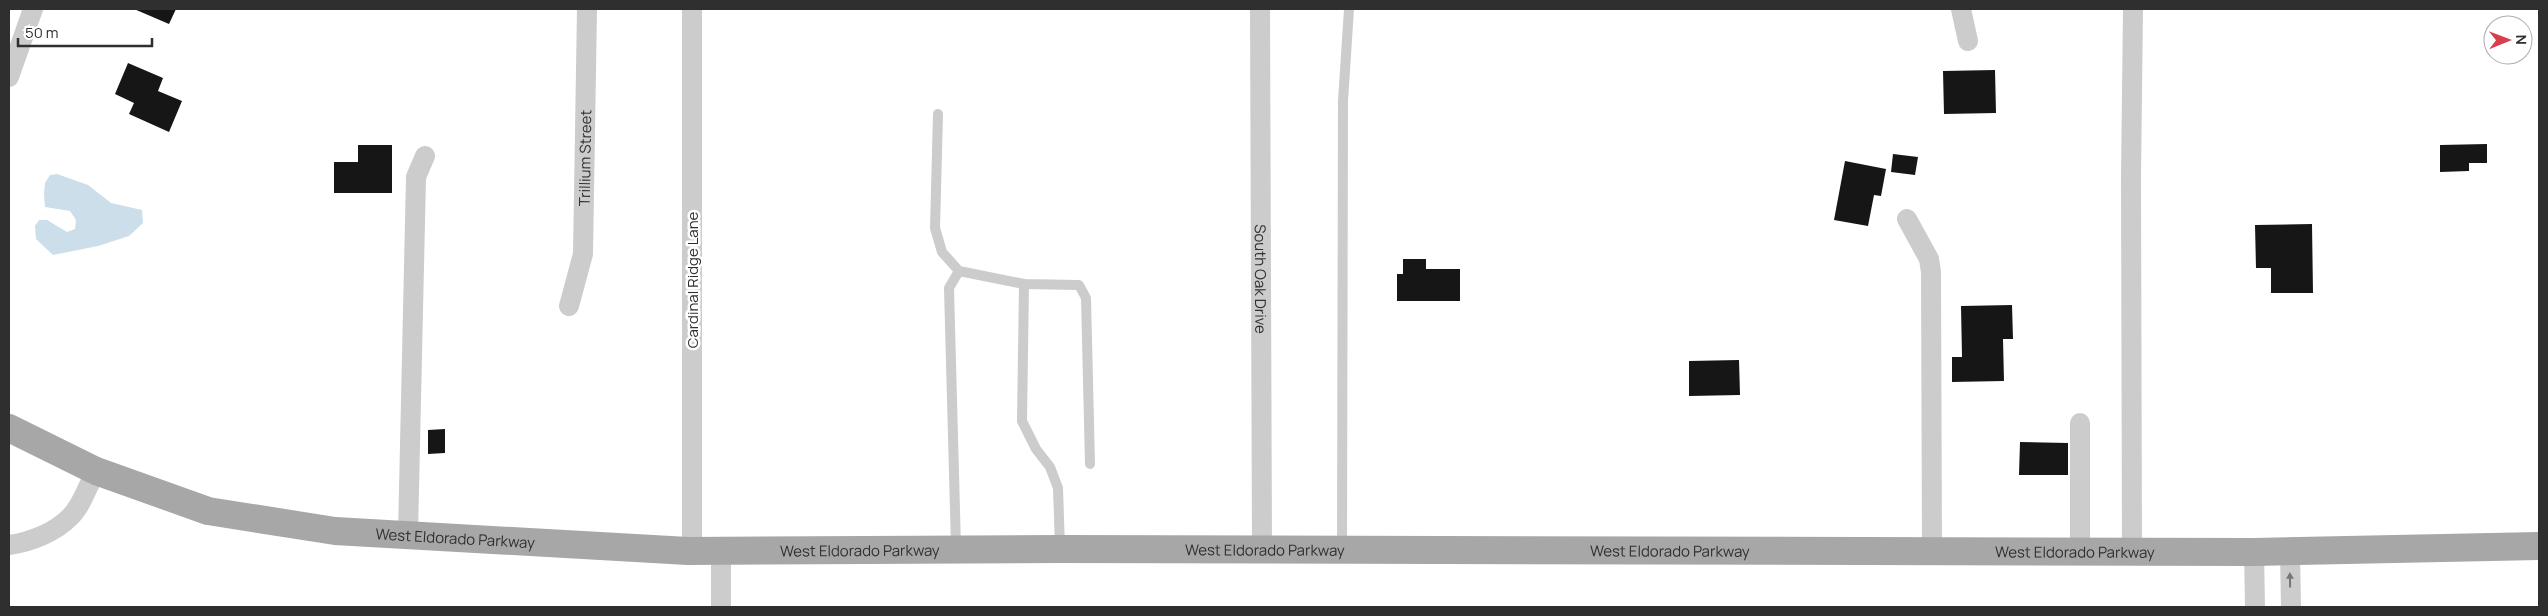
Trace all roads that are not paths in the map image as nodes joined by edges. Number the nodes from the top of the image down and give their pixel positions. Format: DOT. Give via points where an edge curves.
graph roads {
  1 [pos="33,9"];
  2 [pos="587,9"];
  3 [pos="692,9"];
  4 [pos="1260,9"];
  5 [pos="1349,9"];
  6 [pos="1962,9"];
  7 [pos="2133,9"];
  8 [pos="1968,41"];
  9 [pos="9,77"];
  10 [pos="938,114"];
  11 [pos="426,156"];
  12 [pos="1907,218"];
  13 [pos="959,271"];
  14 [pos="1024,284"];
  15 [pos="569,306"];
  16 [pos="2080,423"];
  17 [pos="9,428"];
  18 [pos="1090,464"];
  19 [pos="96,471"];
  20 [pos="408,534"];
  21 [pos="9,545"];
  22 [pos="2539,546"];
  23 [pos="1060,549"];
  24 [pos="956,550"];
  25 [pos="1262,550"];
  26 [pos="1342,550"];
  27 [pos="2080,550"];
  28 [pos="721,551"];
  29 [pos="1932,551"];
  30 [pos="2132,551"];
  31 [pos="692,552"];
  32 [pos="2254,552"];
  33 [pos="2290,552"];
  34 [pos="721,607"];
  35 [pos="2255,607"];
  36 [pos="2291,607"];
  1 -- 9 [label="street"];
  2 -- 15 [label="street, Trillium Street" via="583,254"];
  3 -- 31 [label="street, Cardinal Ridge Lane"];
  4 -- 25 [label="street, South Oak Drive"];
  5 -- 26 [label="lane" via="1343,101"];
  6 -- 8 [label="street"];
  7 -- 30 [label="street"];
  10 -- 13 [label="lane" via="935,228 942,252"];
  11 -- 20 [label="street" via="416,177"];
  12 -- 29 [label="street" via="1929,259 1932,272"];
  13 -- 14 [label="lane"];
  13 -- 24 [label="lane" via="949,288"];
  14 -- 18 [label="lane" via="1079,285 1086,298"];
  14 -- 23 [label="lane" via="1022,421 1036,449 1050,467 1058,488"];
  16 -- 27 [label="street"];
  17 -- 19 [label="main road, West Eldorado Parkway"];
  19 -- 20 [label="main road, West Eldorado Parkway" via="208,511 335,531"];
  19 -- 21 [label="street" via="72,515 50,532 25,543"];
  20 -- 31 [label="main road, West Eldorado Parkway"];
  22 -- 33 [label="main road, West Eldorado Parkway"];
  23 -- 24 [label="main road, West Eldorado Parkway"];
  23 -- 25 [label="main road, West Eldorado Parkway"];
  24 -- 28 [label="main road, West Eldorado Parkway"];
  25 -- 26 [label="main road, West Eldorado Parkway"];
  26 -- 29 [label="main road, West Eldorado Parkway"];
  27 -- 29 [label="main road, West Eldorado Parkway"];
  27 -- 30 [label="main road, West Eldorado Parkway"];
  28 -- 31 [label="main road, West Eldorado Parkway"];
  28 -- 34 [label="street"];
  30 -- 32 [label="main road, West Eldorado Parkway"];
  32 -- 33 [label="main road, West Eldorado Parkway"];
  32 -- 35 [label="street"];
  36 -- 33 [label="street, one-way"];
}
